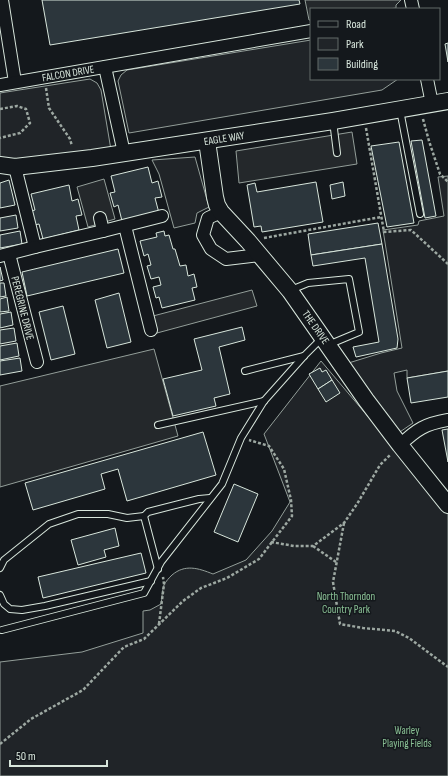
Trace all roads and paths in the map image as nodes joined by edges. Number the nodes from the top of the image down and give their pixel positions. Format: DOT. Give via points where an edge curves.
graph roads {
  1 [pos="2,0"];
  2 [pos="8,0"];
  3 [pos="310,31"];
  4 [pos="10,50"];
  5 [pos="105,67"];
  6 [pos="427,80"];
  7 [pos="15,82"];
  8 [pos="0,85"];
  9 [pos="45,86"];
  10 [pos="448,101"];
  11 [pos="426,105"];
  12 [pos="0,109"];
  13 [pos="400,109"];
  14 [pos="364,116"];
  15 [pos="332,121"];
  16 [pos="0,138"];
  17 [pos="207,141"];
  18 [pos="72,149"];
  19 [pos="124,153"];
  20 [pos="337,153"];
  21 [pos="7,166"];
  22 [pos="448,182"];
  23 [pos="221,212"];
  24 [pos="420,214"];
  25 [pos="162,216"];
  26 [pos="100,218"];
  27 [pos="381,218"];
  28 [pos="125,226"];
  29 [pos="104,231"];
  30 [pos="248,241"];
  31 [pos="35,247"];
  32 [pos="5,255"];
  33 [pos="259,255"];
  34 [pos="448,264"];
  35 [pos="290,290"];
  36 [pos="151,330"];
  37 [pos="326,341"];
  38 [pos="304,356"];
  39 [pos="37,362"];
  40 [pos="246,371"];
  41 [pos="264,401"];
  42 [pos="448,420"];
  43 [pos="158,425"];
  44 [pos="241,438"];
  45 [pos="400,445"];
  46 [pos="210,498"];
  47 [pos="448,505"];
  48 [pos="144,516"];
  49 [pos="344,523"];
  50 [pos="271,542"];
  51 [pos="313,546"];
  52 [pos="161,562"];
  53 [pos="336,562"];
  54 [pos="0,568"];
  55 [pos="158,569"];
  56 [pos="151,581"];
  57 [pos="0,595"];
  58 [pos="159,624"];
  59 [pos="2,630"];
  60 [pos="448,667"];
  61 [pos="0,744"];
  1 -- 4 [label="street"];
  2 -- 4 [label="lane"];
  3 -- 5 [label="street"];
  4 -- 7 [label="street"];
  5 -- 7 [label="street, FALCON DRIVE"];
  5 -- 19 [label="street, FALCON DRIVE"];
  6 -- 11 [label="street"];
  7 -- 8 [label="street, FALCON DRIVE"];
  9 -- 18 [label="path" via="49,108 70,139"];
  10 -- 11 [label="street, EAGLE WAY"];
  11 -- 13 [label="street, EAGLE WAY"];
  11 -- 22 [label="path" via="429,141 440,174"];
  12 -- 16 [label="path" via="17,106 26,109 30,122 20,134"];
  13 -- 14 [label="street, EAGLE WAY"];
  13 -- 24 [label="lane"];
  14 -- 15 [label="street, EAGLE WAY"];
  14 -- 27 [label="path"];
  15 -- 17 [label="street, EAGLE WAY"];
  15 -- 20 [label="lane"];
  17 -- 19 [label="street, EAGLE WAY"];
  17 -- 23 [label="street, THE DRIVE" via="215,197"];
  19 -- 21 [label="street, EAGLE WAY"];
  21 -- 31 [label="street"];
  23 -- 30 [label="street, THE DRIVE"];
  23 -- 33 [label="street" via="208,218 203,235 211,249 226,259"];
  25 -- 28 [label="street, PEREGRINE DRIVE"];
  26 -- 29 [label="street"];
  27 -- 30 [label="path"];
  27 -- 34 [label="path" via="384,232 411,230"];
  28 -- 29 [label="street, PEREGRINE DRIVE"];
  28 -- 36 [label="street"];
  29 -- 31 [label="street, PEREGRINE DRIVE"];
  30 -- 33 [label="street, THE DRIVE"];
  31 -- 32 [label="street, PEREGRINE DRIVE"];
  32 -- 39 [label="street, PEREGRINE DRIVE"];
  33 -- 35 [label="street, THE DRIVE"];
  35 -- 37 [label="street, THE DRIVE"];
  35 -- 37 [label="lane" via="308,283 349,279 360,332"];
  37 -- 38 [label="lane"];
  37 -- 45 [label="street, THE DRIVE"];
  38 -- 40 [label="lane"];
  38 -- 41 [label="lane"];
  41 -- 43 [label="lane"];
  41 -- 44 [label="lane"];
  42 -- 45 [label="street" via="420,428"];
  44 -- 46 [label="lane" via="222,484"];
  44 -- 50 [label="path" via="269,446 284,469 292,516"];
  45 -- 47 [label="street, THE DRIVE"];
  45 -- 49 [label="path" via="380,465"];
  46 -- 48 [label="lane" via="148,512"];
  46 -- 52 [label="lane"];
  48 -- 54 [label="lane" via="127,518 108,514 78,514 49,524 4,560"];
  48 -- 55 [label="lane"];
  49 -- 51 [label="path"];
  49 -- 53 [label="path"];
  50 -- 51 [label="path"];
  50 -- 58 [label="path" via="259,559 227,578 201,588"];
  51 -- 53 [label="path"];
  52 -- 55 [label="lane"];
  52 -- 58 [label="path" via="164,584"];
  53 -- 60 [label="path" via="333,582 340,624 395,631 410,638"];
  55 -- 56 [label="lane"];
  56 -- 57 [label="lane" via="22,610 10,609"];
  56 -- 59 [label="lane" via="144,593"];
  58 -- 61 [label="path" via="144,639 124,647 83,690 31,719"];
}
